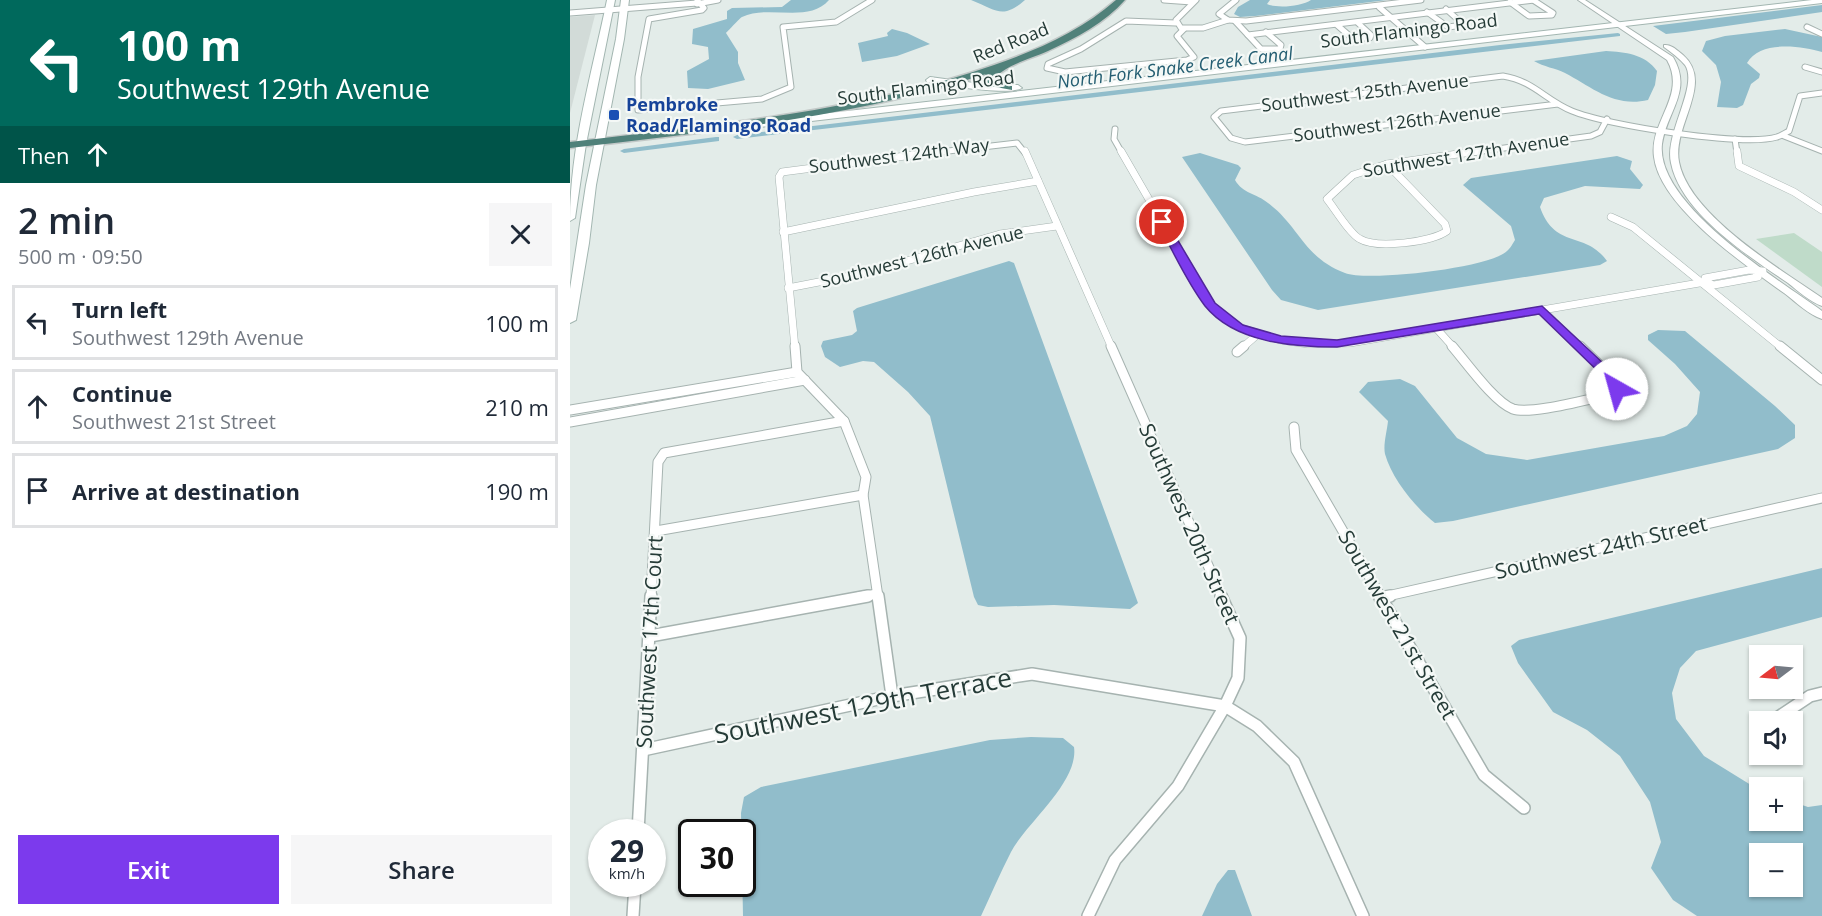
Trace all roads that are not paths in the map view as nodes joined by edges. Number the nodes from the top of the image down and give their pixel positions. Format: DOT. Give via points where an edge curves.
graph roads {
  1 [pos="611,0"];
  2 [pos="718,0"];
  3 [pos="872,0"];
  4 [pos="1104,0"];
  5 [pos="1121,0"];
  6 [pos="1164,0"];
  7 [pos="1236,0"];
  8 [pos="1421,0"];
  9 [pos="1534,0"];
  10 [pos="1581,0"];
  11 [pos="1591,0"];
  12 [pos="1768,0"];
  13 [pos="1194,1"];
  14 [pos="1822,1"];
  15 [pos="697,2"];
  16 [pos="1510,2"];
  17 [pos="624,4"];
  18 [pos="1379,6"];
  19 [pos="1446,9"];
  20 [pos="609,10"];
  21 [pos="1426,12"];
  22 [pos="570,13"];
  23 [pos="1393,18"];
  24 [pos="1610,18"];
  25 [pos="1231,20"];
  26 [pos="1618,21"];
  27 [pos="1176,23"];
  28 [pos="1358,23"];
  29 [pos="1630,23"];
  30 [pos="1337,25"];
  31 [pos="1807,27"];
  32 [pos="1184,29"];
  33 [pos="1266,32"];
  34 [pos="1822,34"];
  35 [pos="1248,35"];
  36 [pos="1424,43"];
  37 [pos="1003,65"];
  38 [pos="1805,67"];
  39 [pos="1822,72"];
  40 [pos="930,80"];
  41 [pos="953,82"];
  42 [pos="1008,88"];
  43 [pos="1822,93"];
  44 [pos="1558,104"];
  45 [pos="1607,119"];
  46 [pos="676,124"];
  47 [pos="726,127"];
  48 [pos="1662,127"];
  49 [pos="1115,129"];
  50 [pos="1676,130"];
  51 [pos="570,136"];
  52 [pos="1784,136"];
  53 [pos="601,137"];
  54 [pos="1735,139"];
  55 [pos="1236,140"];
  56 [pos="578,141"];
  57 [pos="1017,143"];
  58 [pos="1822,151"];
  59 [pos="1387,164"];
  60 [pos="1038,181"];
  61 [pos="1822,210"];
  62 [pos="1611,217"];
  63 [pos="570,218"];
  64 [pos="1057,226"];
  65 [pos="783,232"];
  66 [pos="1759,272"];
  67 [pos="1702,282"];
  68 [pos="573,283"];
  69 [pos="788,288"];
  70 [pos="1822,303"];
  71 [pos="1542,310"];
  72 [pos="1822,316"];
  73 [pos="570,320"];
  74 [pos="1436,328"];
  75 [pos="1258,334"];
  76 [pos="1237,352"];
  77 [pos="797,372"];
  78 [pos="1822,380"];
  79 [pos="805,381"];
  80 [pos="570,410"];
  81 [pos="844,421"];
  82 [pos="570,422"];
  83 [pos="1294,428"];
  84 [pos="863,495"];
  85 [pos="1822,498"];
  86 [pos="656,531"];
  87 [pos="877,594"];
  88 [pos="1380,598"];
  89 [pos="650,636"];
  90 [pos="1822,693"];
  91 [pos="892,696"];
  92 [pos="1225,706"];
  93 [pos="1788,711"];
  94 [pos="643,750"];
  95 [pos="1524,808"];
  96 [pos="639,819"];
  97 [pos="634,897"];
  98 [pos="633,916"];
  99 [pos="1088,916"];
  100 [pos="1363,916"];
  1 -- 20 [label="main road"];
  2 -- 15 [label="street"];
  3 -- 15 [label="street" via="836,22 783,27 791,87 762,99 638,110 638,77 649,19 705,8"];
  4 -- 40 [label="highway, Red Road" via="1068,27 1030,46"];
  5 -- 37 [label="highway, Red Road" via="1067,38"];
  6 -- 13 [label="street"];
  7 -- 25 [label="street" via="1220,12"];
  8 -- 18 [label="street"];
  9 -- 16 [label="street"];
  9 -- 16 [label="street" via="1552,15 1529,16"];
  10 -- 24 [label="street"];
  11 -- 26 [label="street"];
  12 -- 26 [label="main road, South Flamingo Road"];
  13 -- 27 [label="street"];
  14 -- 29 [label="main road, South Flamingo Road"];
  15 -- 17 [label="street"];
  15 -- 17 [label="street" via="656,7"];
  16 -- 19 [label="street"];
  17 -- 20 [label="street"];
  17 -- 53 [label="main road"];
  18 -- 23 [label="street"];
  18 -- 25 [label="street"];
  19 -- 21 [label="street"];
  19 -- 21 [label="street" via="1464,25 1448,27"];
  20 -- 22 [label="street"];
  20 -- 56 [label="main road"];
  21 -- 23 [label="street"];
  23 -- 28 [label="street"];
  23 -- 36 [label="street"];
  24 -- 26 [label="main road, South Flamingo Road"];
  24 -- 36 [label="main road, South Flamingo Road"];
  25 -- 32 [label="street"];
  25 -- 35 [label="street"];
  26 -- 29 [label="main road, South Flamingo Road"];
  26 -- 36 [label="main road, South Flamingo Road"];
  26 -- 48 [label="street" via="1670,58 1678,69 1680,81"];
  27 -- 32 [label="street"];
  27 -- 32 [label="street" via="1126,21 1047,68 1065,72 1187,60 1194,57 1177,36"];
  28 -- 30 [label="street"];
  28 -- 30 [label="street" via="1370,38 1352,38"];
  29 -- 50 [label="street" via="1667,47 1691,69 1693,82"];
  30 -- 33 [label="street"];
  31 -- 34 [label="street"];
  33 -- 35 [label="street"];
  33 -- 35 [label="street" via="1281,45 1280,49 1261,49"];
  36 -- 42 [label="main road, South Flamingo Road" via="1132,78"];
  36 -- 47 [label="main road, South Flamingo Road"];
  37 -- 41 [label="highway, Red Road"];
  37 -- 42 [label="highway" via="985,80"];
  38 -- 39 [label="street"];
  40 -- 41 [label="main road, South Flamingo Road"];
  40 -- 46 [label="highway, Red Road" via="817,106"];
  41 -- 42 [label="main road, South Flamingo Road"];
  41 -- 47 [label="highway, Red Road" via="821,113"];
  43 -- 52 [label="street" via="1800,96 1790,131"];
  44 -- 45 [label="street"];
  44 -- 55 [label="street, Southwest 126th Avenue"];
  44 -- 55 [label="street, Southwest 125th Avenue" via="1527,79 1503,76 1216,114 1214,117"];
  45 -- 48 [label="street"];
  45 -- 59 [label="street, Southwest 127th Avenue" via="1600,132 1590,136"];
  46 -- 53 [label="highway, South Flamingo Road"];
  47 -- 53 [label="highway, South Flamingo Road"];
  48 -- 50 [label="street"];
  48 -- 66 [label="street" via="1658,156 1664,177 1684,208"];
  49 -- 75 [label="street" via="1114,139 1210,305 1238,327"];
  50 -- 54 [label="street"];
  50 -- 70 [label="street" via="1672,158 1679,178 1699,207"];
  51 -- 56 [label="highway, South Flamingo Road"];
  52 -- 54 [label="street"];
  52 -- 58 [label="street"];
  53 -- 56 [label="highway, South Flamingo Road"];
  53 -- 68 [label="main road"];
  54 -- 61 [label="street" via="1739,166"];
  56 -- 63 [label="main road"];
  57 -- 60 [label="street, Southwest 20th Street"];
  57 -- 65 [label="street, Southwest 124th Way" via="782,172 778,177"];
  59 -- 59 [label="street, Southwest 127th Avenue" via="1355,172 1327,199 1328,204 1359,238 1369,242 1384,245 1439,237 1447,231 1445,224"];
  60 -- 64 [label="street, Southwest 20th Street"];
  60 -- 65 [label="street" via="931,198 845,221"];
  62 -- 67 [label="street" via="1633,227"];
  64 -- 69 [label="street, Southwest 126th Avenue" via="1000,234 865,273"];
  64 -- 92 [label="street, Southwest 20th Street" via="1240,638 1238,678"];
  65 -- 69 [label="street"];
  66 -- 67 [label="street" via="1749,270 1705,278"];
  66 -- 72 [label="street"];
  67 -- 71 [label="street"];
  67 -- 78 [label="street"];
  68 -- 73 [label="main road"];
  69 -- 77 [label="street"];
  71 -- 74 [label="street"];
  71 -- 74 [label="street" via="1615,380 1617,389 1609,395 1527,411 1514,409 1502,402"];
  74 -- 75 [label="street" via="1325,344"];
  75 -- 76 [label="street"];
  77 -- 79 [label="street"];
  77 -- 80 [label="street"];
  79 -- 81 [label="street"];
  79 -- 82 [label="street"];
  81 -- 84 [label="street" via="866,477"];
  81 -- 86 [label="street, Southwest 17th Court" via="664,453 658,462"];
  83 -- 88 [label="street, Southwest 21st Street" via="1296,450"];
  84 -- 86 [label="street"];
  84 -- 87 [label="street"];
  85 -- 88 [label="street, Southwest 24th Street"];
  86 -- 89 [label="street, Southwest 17th Court"];
  87 -- 89 [label="street"];
  87 -- 91 [label="street"];
  88 -- 95 [label="street, Southwest 21st Street" via="1484,775"];
  89 -- 94 [label="street, Southwest 17th Court"];
  90 -- 93 [label="street"];
  91 -- 92 [label="street, Southwest 129th Terrace" via="1032,674"];
  91 -- 94 [label="street, Southwest 129th Terrace"];
  92 -- 99 [label="street, Southwest 20th Street" via="1178,786 1115,860"];
  92 -- 100 [label="street" via="1257,726 1294,762"];
  94 -- 96 [label="street, Southwest 17th Court"];
  97 -- 98 [label="street"];
}
